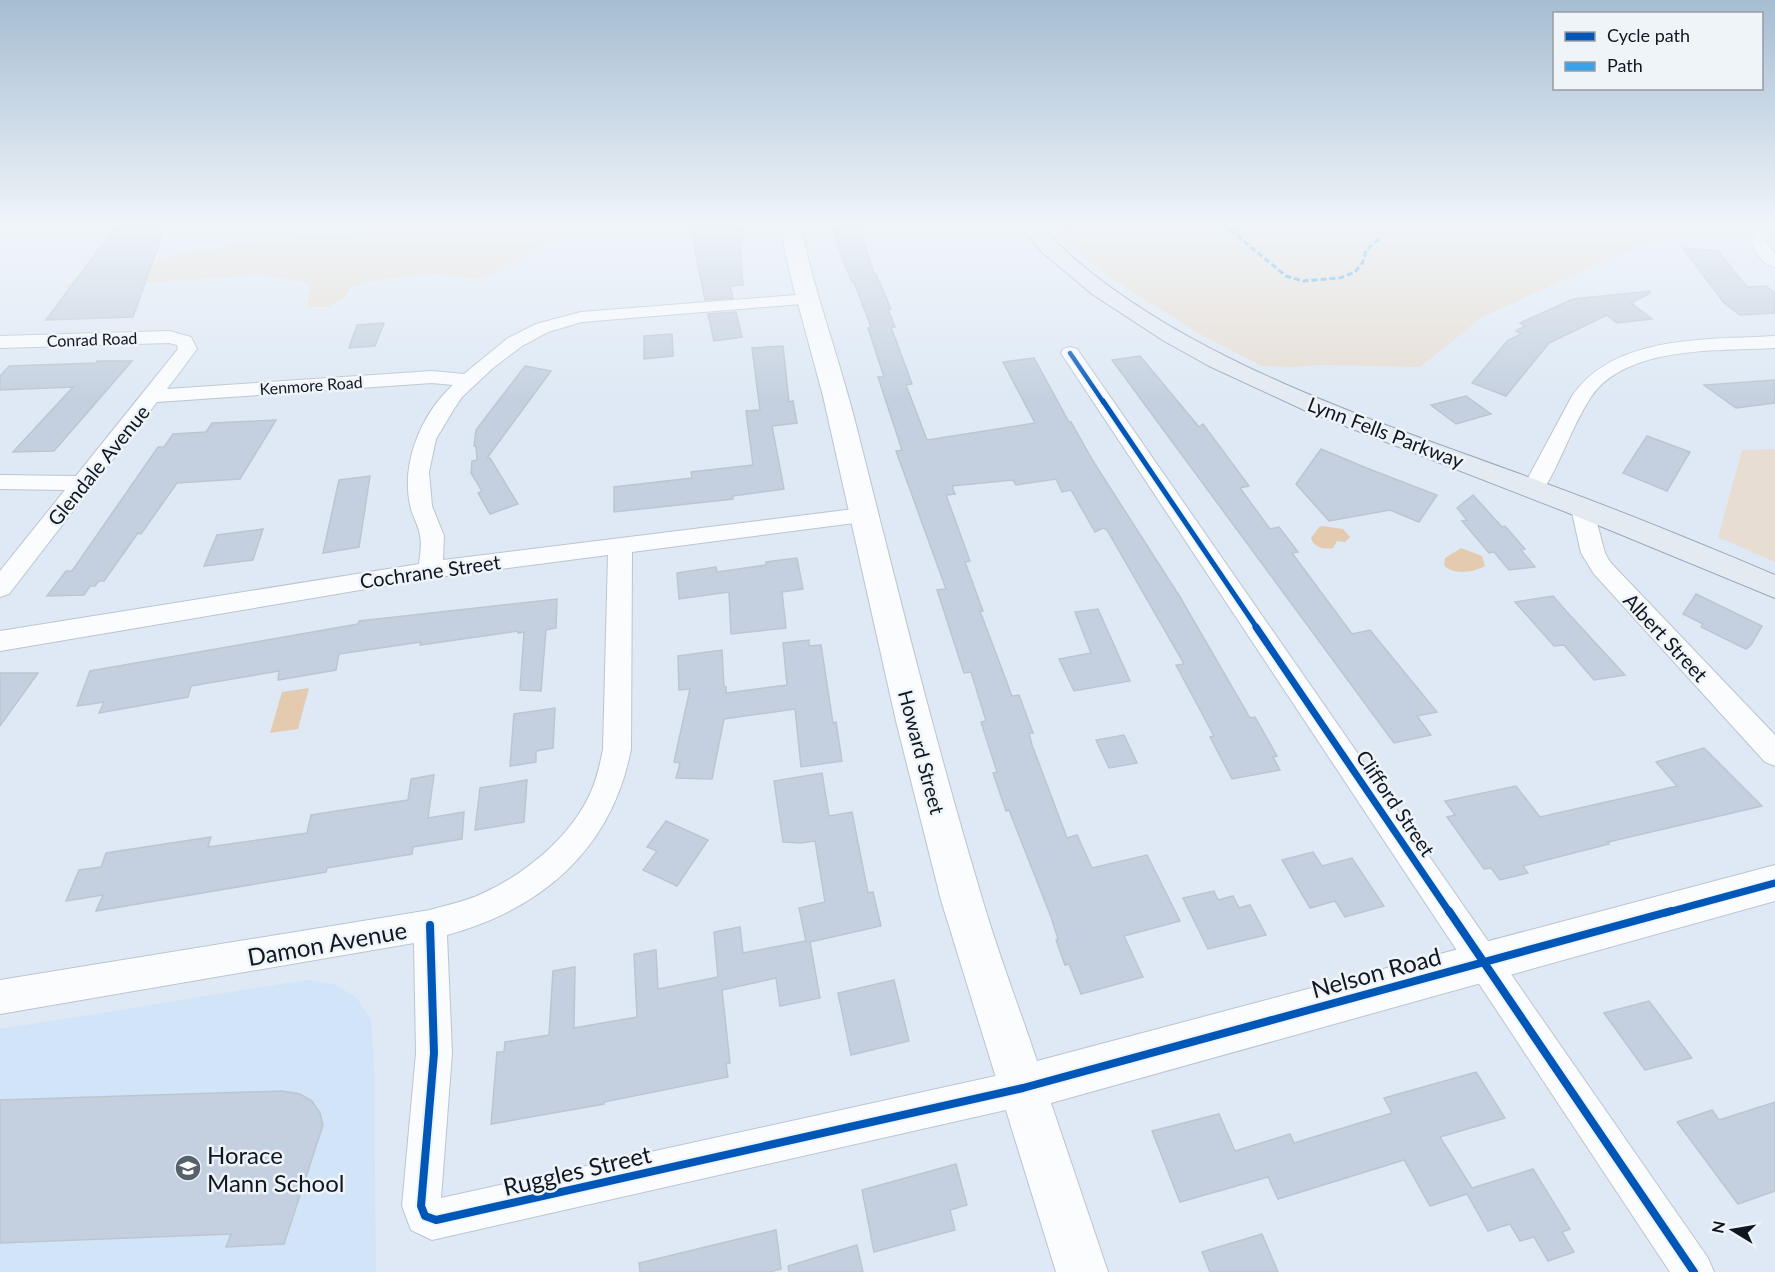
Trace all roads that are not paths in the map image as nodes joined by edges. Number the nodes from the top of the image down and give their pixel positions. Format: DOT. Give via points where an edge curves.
graph roads {
  1 [pos="804,283"];
  2 [pos="1092,283"];
  3 [pos="808,299"];
  4 [pos="184,341"];
  5 [pos="0,342"];
  6 [pos="1775,342"];
  7 [pos="1070,353"];
  8 [pos="468,380"];
  9 [pos="153,396"];
  10 [pos="0,482"];
  11 [pos="83,483"];
  12 [pos="1533,489"];
  13 [pos="1582,507"];
  14 [pos="862,515"];
  15 [pos="620,545"];
  16 [pos="431,570"];
  17 [pos="1775,586"];
  18 [pos="0,588"];
  19 [pos="0,641"];
  20 [pos="1775,754"];
  21 [pos="1775,883"];
  22 [pos="430,925"];
  23 [pos="1484,961"];
  24 [pos="0,997"];
  25 [pos="1023,1088"];
  26 [pos="1082,1272"];
  27 [pos="1694,1272"];
  1 -- 3 [label="street, Howard Street"];
  2 -- 12 [label="main road, Lynn Fells Parkway" via="1150,323 1213,358 1320,408"];
  3 -- 8 [label="street" via="571,319 533,331 514,342"];
  3 -- 14 [label="street, Howard Street" via="842,420"];
  4 -- 5 [label="street, Conrad Road" via="163,336"];
  4 -- 9 [label="street, Glendale Avenue" via="187,353"];
  6 -- 12 [label="street" via="1661,352 1611,368 1582,397"];
  7 -- 23 [label="street, Clifford Street"];
  8 -- 9 [label="street, Kenmore Road" via="432,377"];
  8 -- 16 [label="street" via="444,408 426,439 418,472 419,497 432,536"];
  9 -- 11 [label="street, Glendale Avenue"];
  10 -- 11 [label="street"];
  11 -- 18 [label="street, Glendale Avenue"];
  12 -- 13 [label="main road, Lynn Fells Parkway"];
  13 -- 17 [label="main road, Lynn Fells Parkway"];
  13 -- 20 [label="street, Albert Street" via="1591,548 1602,568"];
  14 -- 15 [label="street, Cochrane Street"];
  14 -- 25 [label="street, Howard Street" via="948,851"];
  15 -- 16 [label="street, Cochrane Street"];
  15 -- 22 [label="street, Damon Avenue" via="617,748 601,805 570,848 525,886 490,906"];
  16 -- 19 [label="street, Cochrane Street"];
  21 -- 23 [label="street, Nelson Road"];
  22 -- 24 [label="street, Damon Avenue"];
  22 -- 25 [label="street, Ruggles Street" via="434,1053 421,1206 425,1216 432,1220"];
  23 -- 25 [label="street, Nelson Road"];
  23 -- 27 [label="street, Clifford Street"];
  25 -- 26 [label="street, Howard Street"];
}
